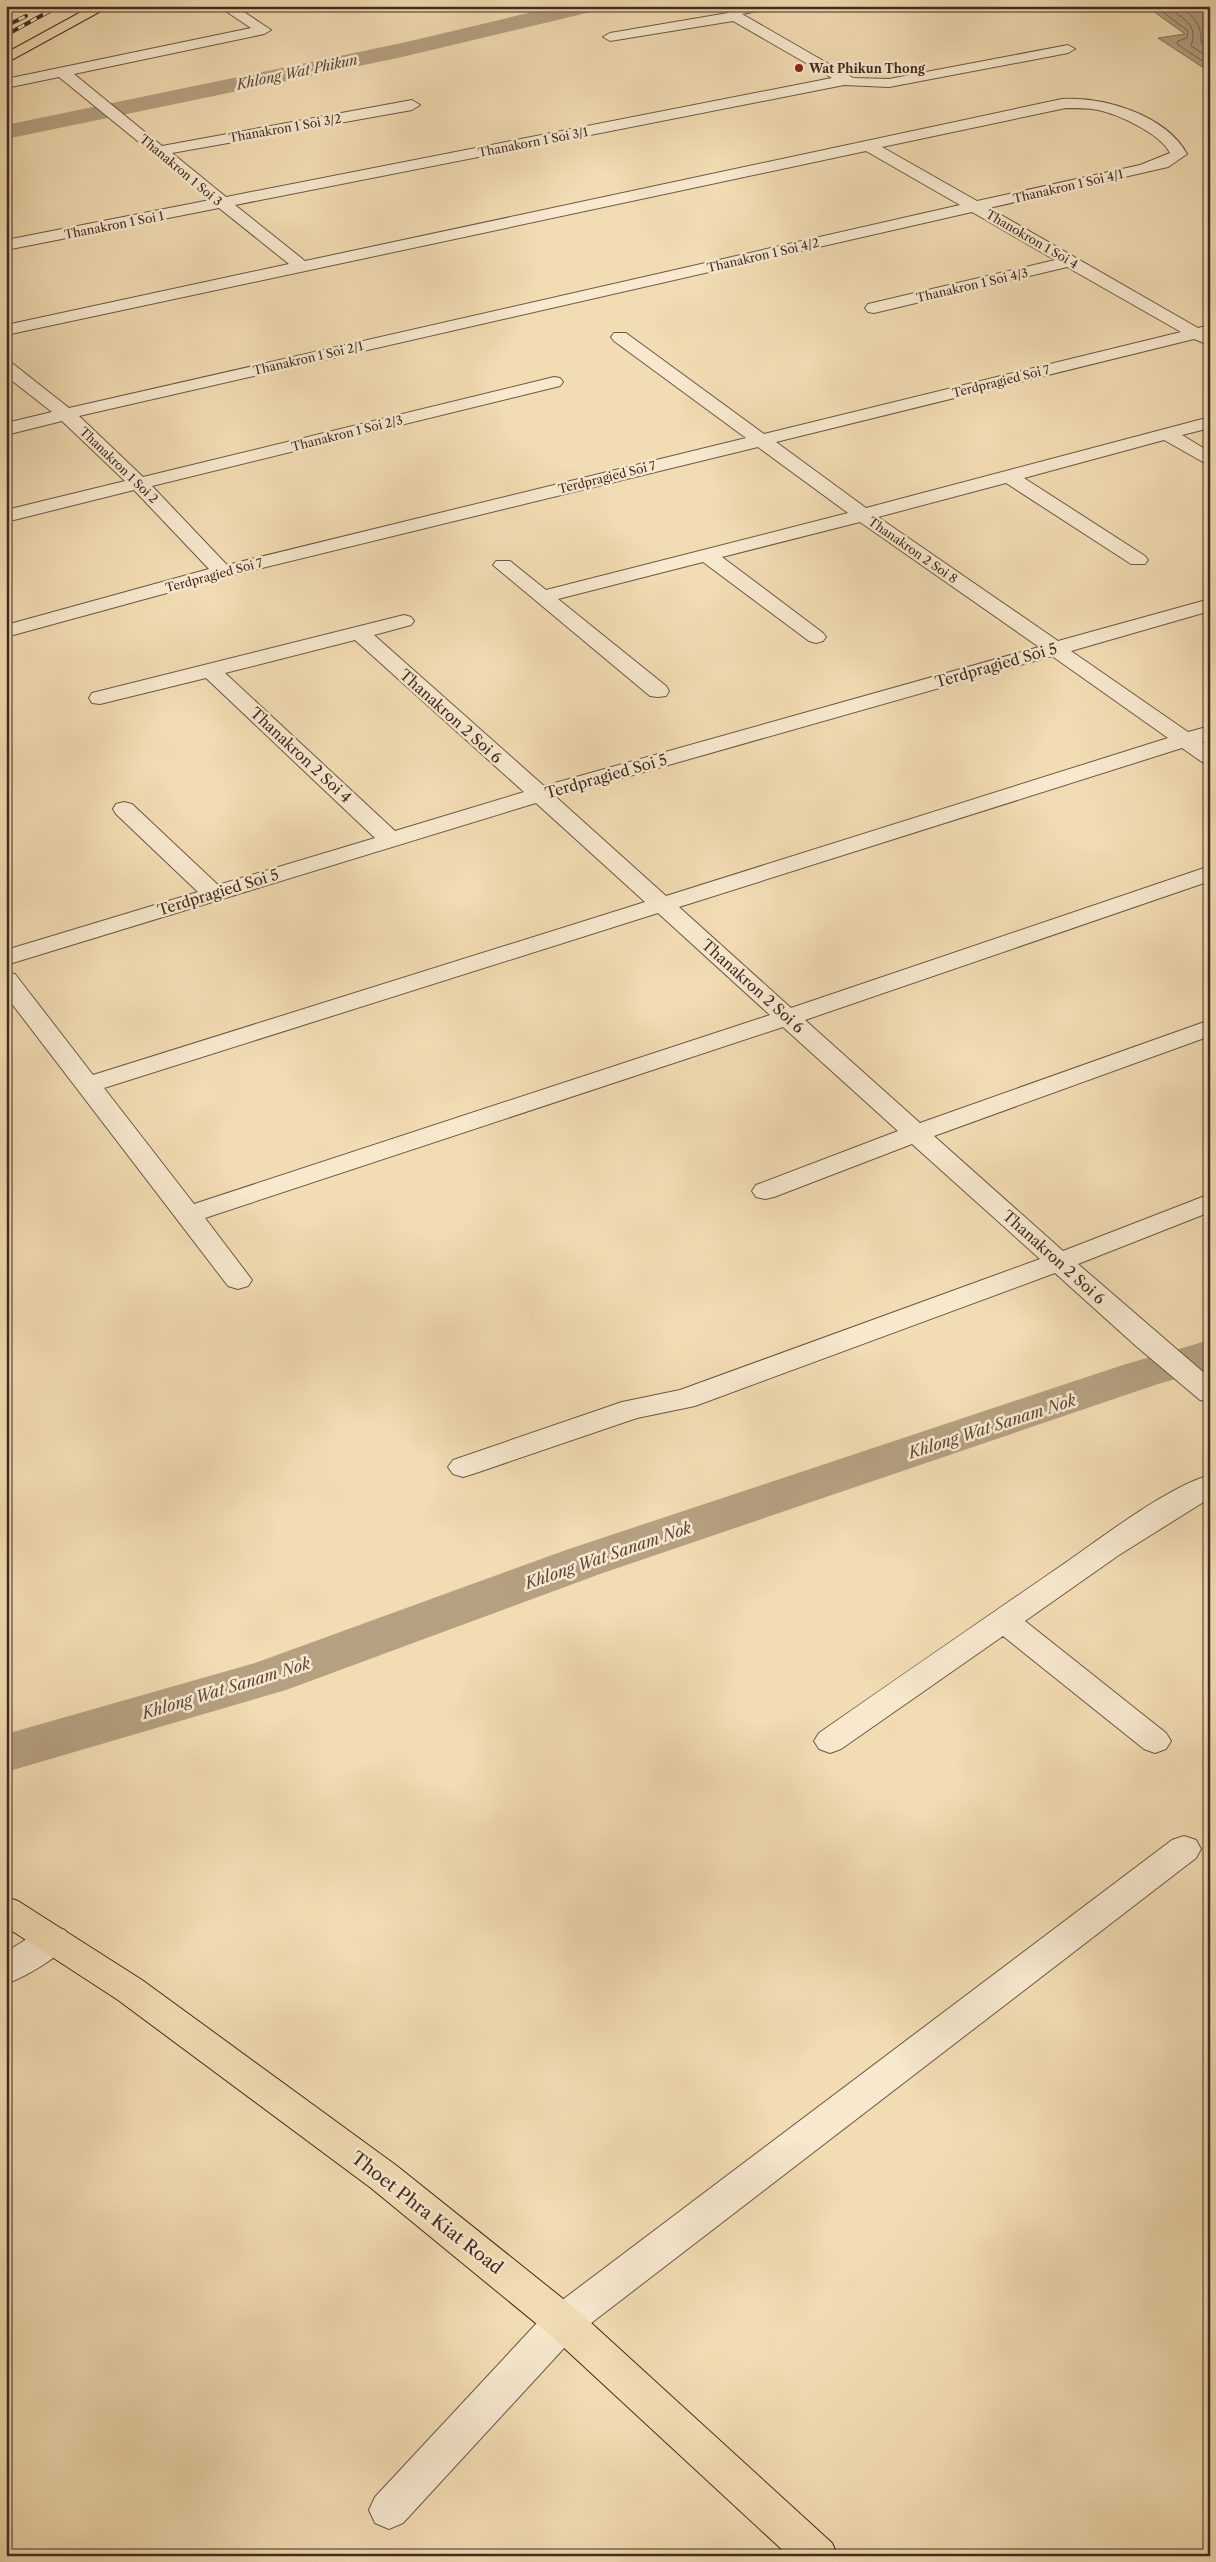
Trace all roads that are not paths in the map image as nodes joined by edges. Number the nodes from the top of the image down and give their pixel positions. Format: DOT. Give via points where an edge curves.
graph roads {
  1 [pos="103,6"];
  2 [pos="225,6"];
  3 [pos="763,6"];
  4 [pos="735,16"];
  5 [pos="610,37"];
  6 [pos="1068,49"];
  7 [pos="6,59"];
  8 [pos="62,73"];
  9 [pos="844,80"];
  10 [pos="6,84"];
  11 [pos="412,105"];
  12 [pos="867,145"];
  13 [pos="158,151"];
  14 [pos="222,204"];
  15 [pos="976,207"];
  16 [pos="6,245"];
  17 [pos="1070,261"];
  18 [pos="301,266"];
  19 [pos="550,302"];
  20 [pos="874,308"];
  21 [pos="6,330"];
  22 [pos="1205,335"];
  23 [pos="620,337"];
  24 [pos="6,367"];
  25 [pos="554,382"];
  26 [pos="66,414"];
  27 [pos="1210,422"];
  28 [pos="6,430"];
  29 [pos="1166,434"];
  30 [pos="760,439"];
  31 [pos="1210,460"];
  32 [pos="1009,476"];
  33 [pos="139,484"];
  34 [pos="863,515"];
  35 [pos="6,516"];
  36 [pos="705,554"];
  37 [pos="1138,560"];
  38 [pos="503,566"];
  39 [pos="223,572"];
  40 [pos="543,597"];
  41 [pos="1210,605"];
  42 [pos="404,621"];
  43 [pos="6,631"];
  44 [pos="360,632"];
  45 [pos="816,637"];
  46 [pos="1053,649"];
  47 [pos="211,671"];
  48 [pos="658,691"];
  49 [pos="100,698"];
  50 [pos="1210,732"];
  51 [pos="1184,740"];
  52 [pos="1210,757"];
  53 [pos="538,795"];
  54 [pos="124,809"];
  55 [pos="391,840"];
  56 [pos="1210,873"];
  57 [pos="214,894"];
  58 [pos="663,905"];
  59 [pos="6,958"];
  60 [pos="6,979"];
  61 [pos="788,1017"];
  62 [pos="1210,1027"];
  63 [pos="88,1086"];
  64 [pos="917,1133"];
  65 [pos="765,1191"];
  66 [pos="1210,1202"];
  67 [pos="188,1215"];
  68 [pos="1059,1262"];
  69 [pos="238,1280"];
  70 [pos="1204,1388"];
  71 [pos="463,1467"];
  72 [pos="1210,1485"];
  73 [pos="1005,1620"];
  74 [pos="830,1741"];
  75 [pos="1155,1741"];
  76 [pos="1184,1849"];
  77 [pos="6,1910"];
  78 [pos="52,1940"];
  79 [pos="6,1970"];
  80 [pos="563,2322"];
  81 [pos="389,2510"];
  82 [pos="818,2556"];
  1 -- 7 [label="main road"];
  2 -- 8 [label="street" via="264,30"];
  3 -- 4 [label="street" via="735,12"];
  4 -- 5 [label="street"];
  4 -- 9 [label="street"];
  6 -- 9 [label="street" via="889,84"];
  8 -- 10 [label="street"];
  8 -- 13 [label="street, Thanakron 1 Soi 3"];
  9 -- 14 [label="street, Thanakorn 1 Soi 3/1"];
  11 -- 13 [label="street, Thanakron 1 Soi 3/2"];
  12 -- 15 [label="street, Thanokron 1 Soi 4"];
  12 -- 15 [label="street, Thanakron 1 Soi 4/1" via="1062,104 1080,103 1120,110 1170,140 1179,154 1160,164"];
  12 -- 18 [label="street"];
  13 -- 14 [label="street, Thanakron 1 Soi 3"];
  14 -- 16 [label="street, Thanakron 1 Soi 1"];
  14 -- 18 [label="street, Thanakron 1 Soi 3"];
  15 -- 17 [label="street, Thanokron 1 Soi 4"];
  15 -- 19 [label="street, Thanakron 1 Soi 4/2"];
  17 -- 20 [label="street, Thanakron 1 Soi 4/3"];
  17 -- 22 [label="street, Thanokron 1 Soi 4"];
  18 -- 21 [label="street"];
  19 -- 26 [label="street, Thanakron 1 Soi 2/1"];
  22 -- 30 [label="street, Terdpragied Soi 7"];
  23 -- 30 [label="street, Thanakron 2 Soi 8"];
  24 -- 26 [label="street, Thanakron 1 Soi 2"];
  25 -- 33 [label="street, Thanakron 1 Soi 2/3"];
  26 -- 28 [label="street, Thanakron 1 Soi 2/1"];
  26 -- 33 [label="street, Thanakron 1 Soi 2"];
  27 -- 29 [label="street"];
  29 -- 31 [label="street"];
  29 -- 32 [label="street"];
  30 -- 34 [label="street, Thanakron 2 Soi 8"];
  30 -- 39 [label="street, Terdpragied Soi 7"];
  32 -- 34 [label="street"];
  32 -- 37 [label="street"];
  33 -- 35 [label="street, Thanakron 1 Soi 2/3"];
  33 -- 39 [label="street, Thanakron 1 Soi 2"];
  34 -- 36 [label="street"];
  34 -- 46 [label="street, Thanakron 2 Soi 8"];
  36 -- 40 [label="street"];
  36 -- 45 [label="street"];
  38 -- 40 [label="street"];
  39 -- 43 [label="street, Terdpragied Soi 7"];
  40 -- 48 [label="street"];
  41 -- 46 [label="street, Terdpragied Soi 5"];
  42 -- 44 [label="street"];
  44 -- 47 [label="street"];
  44 -- 53 [label="street, Thanakron 2 Soi 6"];
  46 -- 51 [label="street, Thanakron 2 Soi 8"];
  46 -- 53 [label="street, Terdpragied Soi 5"];
  47 -- 49 [label="street"];
  47 -- 55 [label="street, Thanakron 2 Soi 4"];
  50 -- 51 [label="street"];
  51 -- 52 [label="street, Thanakron 2 Soi 8"];
  51 -- 58 [label="street"];
  53 -- 55 [label="street, Terdpragied Soi 5"];
  53 -- 58 [label="street, Thanakron 2 Soi 6"];
  54 -- 57 [label="street"];
  55 -- 57 [label="street, Terdpragied Soi 5"];
  56 -- 61 [label="street"];
  57 -- 59 [label="street, Terdpragied Soi 5"];
  58 -- 61 [label="street, Thanakron 2 Soi 6"];
  58 -- 63 [label="street"];
  60 -- 63 [label="street"];
  61 -- 64 [label="street, Thanakron 2 Soi 6"];
  61 -- 67 [label="street"];
  62 -- 64 [label="street"];
  63 -- 67 [label="street"];
  64 -- 65 [label="street"];
  64 -- 68 [label="street, Thanakron 2 Soi 6"];
  66 -- 68 [label="street"];
  67 -- 69 [label="street"];
  68 -- 70 [label="street, Thanakron 2 Soi 6"];
  68 -- 71 [label="street" via="685,1399 632,1409"];
  72 -- 73 [label="street" via="1108,1548"];
  73 -- 74 [label="street"];
  73 -- 75 [label="street"];
  76 -- 80 [label="street"];
  77 -- 78 [label="main road, Thoet Phra Kiat Road"];
  78 -- 79 [label="street"];
  78 -- 80 [label="main road, Thoet Phra Kiat Road" via="130,1990 384,2177"];
  80 -- 81 [label="street"];
  80 -- 82 [label="main road, Thoet Phra Kiat Road"];
}
